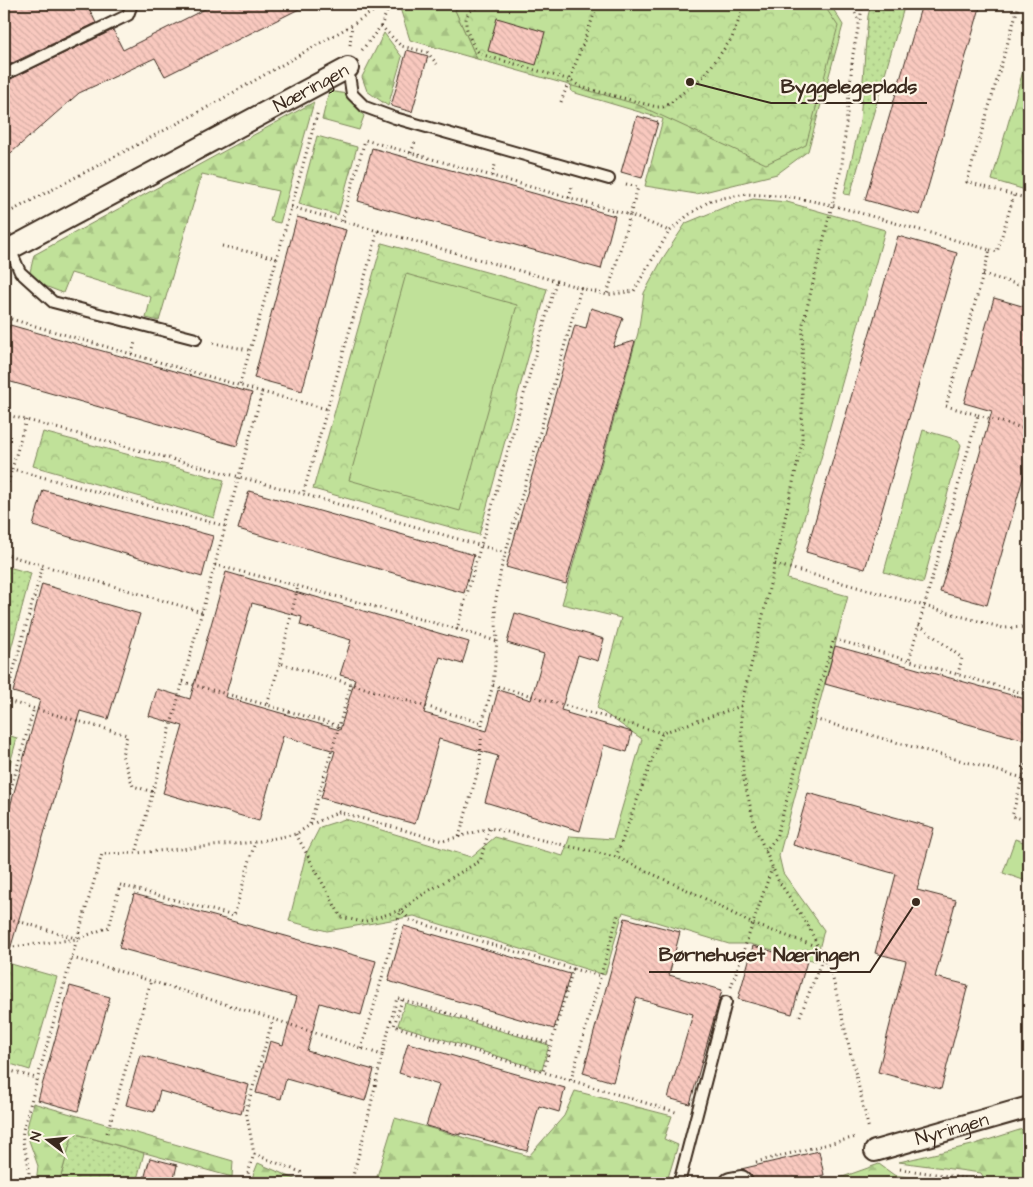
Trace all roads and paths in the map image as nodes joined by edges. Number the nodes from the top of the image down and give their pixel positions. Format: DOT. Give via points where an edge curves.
graph roads {
  1 [pos="132,4"];
  2 [pos="197,4"];
  3 [pos="203,4"];
  4 [pos="384,4"];
  5 [pos="390,4"];
  6 [pos="485,4"];
  7 [pos="527,4"];
  8 [pos="542,4"];
  9 [pos="598,4"];
  10 [pos="745,4"];
  11 [pos="851,4"];
  12 [pos="863,4"];
  13 [pos="1019,4"];
  14 [pos="859,22"];
  15 [pos="380,26"];
  16 [pos="437,64"];
  17 [pos="348,68"];
  18 [pos="4,75"];
  19 [pos="570,80"];
  20 [pos="561,102"];
  21 [pos="318,110"];
  22 [pos="609,179"];
  23 [pos="1014,195"];
  24 [pos="1029,199"];
  25 [pos="832,205"];
  26 [pos="292,206"];
  27 [pos="4,215"];
  28 [pos="630,215"];
  29 [pos="342,220"];
  30 [pos="378,231"];
  31 [pos="669,232"];
  32 [pos="222,246"];
  33 [pos="990,250"];
  34 [pos="7,251"];
  35 [pos="277,258"];
  36 [pos="983,274"];
  37 [pos="556,282"];
  38 [pos="581,288"];
  39 [pos="1029,288"];
  40 [pos="607,295"];
  41 [pos="4,326"];
  42 [pos="196,340"];
  43 [pos="250,350"];
  44 [pos="240,384"];
  45 [pos="262,392"];
  46 [pos="327,409"];
  47 [pos="4,414"];
  48 [pos="978,415"];
  49 [pos="26,420"];
  50 [pos="1029,430"];
  51 [pos="12,469"];
  52 [pos="238,478"];
  53 [pos="303,494"];
  54 [pos="4,497"];
  55 [pos="225,526"];
  56 [pos="480,545"];
  57 [pos="506,553"];
  58 [pos="4,554"];
  59 [pos="775,564"];
  60 [pos="43,565"];
  61 [pos="215,565"];
  62 [pos="298,586"];
  63 [pos="925,605"];
  64 [pos="202,612"];
  65 [pos="919,625"];
  66 [pos="1029,627"];
  67 [pos="457,629"];
  68 [pos="497,641"];
  69 [pos="909,660"];
  70 [pos="280,663"];
  71 [pos="958,674"];
  72 [pos="183,682"];
  73 [pos="351,684"];
  74 [pos="493,684"];
  75 [pos="4,689"];
  76 [pos="1029,695"];
  77 [pos="4,700"];
  78 [pos="267,705"];
  79 [pos="741,706"];
  80 [pos="34,708"];
  81 [pos="810,718"];
  82 [pos="482,723"];
  83 [pos="339,726"];
  84 [pos="662,733"];
  85 [pos="1029,755"];
  86 [pos="1022,778"];
  87 [pos="153,792"];
  88 [pos="4,812"];
  89 [pos="1029,821"];
  90 [pos="310,825"];
  91 [pos="490,828"];
  92 [pos="296,834"];
  93 [pos="459,837"];
  94 [pos="255,842"];
  95 [pos="765,851"];
  96 [pos="136,853"];
  97 [pos="616,857"];
  98 [pos="772,867"];
  99 [pos="401,910"];
  100 [pos="618,915"];
  101 [pos="4,917"];
  102 [pos="753,924"];
  103 [pos="78,939"];
  104 [pos="818,947"];
  105 [pos="4,948"];
  106 [pos="823,957"];
  107 [pos="72,958"];
  108 [pos="574,969"];
  109 [pos="601,976"];
  110 [pos="151,981"];
  111 [pos="402,1000"];
  112 [pos="726,1002"];
  113 [pos="800,1016"];
  114 [pos="273,1019"];
  115 [pos="551,1044"];
  116 [pos="361,1049"];
  117 [pos="382,1055"];
  118 [pos="4,1069"];
  119 [pos="544,1072"];
  120 [pos="36,1078"];
  121 [pos="571,1080"];
  122 [pos="1029,1108"];
  123 [pos="696,1118"];
  124 [pos="107,1133"];
  125 [pos="873,1142"];
  126 [pos="254,1154"];
  127 [pos="303,1173"];
  128 [pos="736,1182"];
  129 [pos="27,1183"];
  130 [pos="245,1183"];
  131 [pos="351,1183"];
  132 [pos="679,1183"];
  133 [pos="973,1183"];
  1 -- 18 [label="lane" via="128,14"];
  2 -- 3 [label="path"];
  4 -- 27 [label="path" via="202,111"];
  5 -- 15 [label="path"];
  6 -- 19 [label="path" via="470,12 465,22 480,54"];
  7 -- 8 [label="path"];
  9 -- 19 [label="path"];
  10 -- 19 [label="path" via="732,38 705,75 663,107 581,86"];
  11 -- 14 [label="path"];
  12 -- 14 [label="path"];
  13 -- 23 [label="path" via="967,182"];
  14 -- 25 [label="path" via="842,165"];
  15 -- 16 [label="path" via="401,46 427,52"];
  15 -- 17 [label="path"];
  17 -- 22 [label="lane, Næringen" via="352,94 366,107"];
  17 -- 34 [label="street, Næringen"];
  19 -- 20 [label="path"];
  21 -- 26 [label="path"];
  22 -- 28 [label="path" via="638,187"];
  23 -- 24 [label="path"];
  23 -- 33 [label="path" via="997,252"];
  25 -- 31 [label="path" via="792,197 747,194 711,200"];
  25 -- 33 [label="path"];
  25 -- 59 [label="path" via="803,324 802,443"];
  26 -- 29 [label="path"];
  26 -- 35 [label="path"];
  28 -- 29 [label="path" via="365,140"];
  28 -- 31 [label="path"];
  28 -- 40 [label="path"];
  29 -- 30 [label="path"];
  30 -- 37 [label="path"];
  30 -- 46 [label="path"];
  31 -- 40 [label="path" via="634,291"];
  32 -- 35 [label="path"];
  33 -- 36 [label="path"];
  34 -- 42 [label="lane, Næringen" via="20,272 52,302"];
  35 -- 43 [label="path"];
  36 -- 39 [label="path"];
  36 -- 48 [label="path" via="946,406"];
  37 -- 38 [label="path"];
  37 -- 56 [label="path"];
  38 -- 40 [label="path"];
  38 -- 57 [label="path"];
  41 -- 44 [label="path" via="11,318"];
  42 -- 43 [label="path"];
  43 -- 44 [label="path"];
  44 -- 45 [label="path"];
  45 -- 46 [label="path"];
  45 -- 52 [label="path"];
  46 -- 53 [label="path"];
  47 -- 49 [label="path"];
  48 -- 50 [label="path"];
  48 -- 63 [label="path"];
  49 -- 51 [label="path"];
  49 -- 52 [label="path"];
  51 -- 54 [label="path"];
  51 -- 55 [label="path"];
  52 -- 53 [label="path"];
  52 -- 55 [label="path"];
  53 -- 56 [label="path"];
  55 -- 61 [label="path"];
  56 -- 57 [label="path"];
  56 -- 67 [label="path"];
  57 -- 68 [label="path" via="496,604"];
  58 -- 60 [label="path"];
  59 -- 63 [label="path"];
  59 -- 79 [label="path"];
  60 -- 64 [label="path"];
  60 -- 75 [label="path" via="8,690"];
  61 -- 62 [label="path"];
  61 -- 64 [label="path"];
  62 -- 67 [label="path"];
  62 -- 70 [label="path"];
  63 -- 65 [label="path"];
  63 -- 66 [label="path" via="1003,628"];
  64 -- 72 [label="path"];
  65 -- 69 [label="path"];
  65 -- 71 [label="path" via="962,658"];
  67 -- 68 [label="path"];
  68 -- 74 [label="path"];
  69 -- 71 [label="path"];
  69 -- 81 [label="path" via="834,639"];
  70 -- 73 [label="path"];
  70 -- 78 [label="path"];
  71 -- 76 [label="path"];
  72 -- 78 [label="path"];
  72 -- 87 [label="path"];
  73 -- 82 [label="path"];
  73 -- 83 [label="path"];
  74 -- 82 [label="path"];
  74 -- 84 [label="path"];
  77 -- 80 [label="path"];
  78 -- 83 [label="path"];
  79 -- 84 [label="path"];
  79 -- 95 [label="path" via="743,775 755,827"];
  80 -- 87 [label="path" via="127,735 122,755 133,786"];
  80 -- 88 [label="path"];
  81 -- 86 [label="path"];
  81 -- 95 [label="path" via="776,838"];
  82 -- 93 [label="path" via="480,764"];
  83 -- 90 [label="path"];
  84 -- 97 [label="path"];
  85 -- 86 [label="path"];
  86 -- 89 [label="path" via="1012,816"];
  87 -- 96 [label="path"];
  90 -- 92 [label="path"];
  90 -- 93 [label="path" via="339,812 444,841"];
  91 -- 93 [label="path"];
  91 -- 97 [label="path"];
  91 -- 99 [label="path" via="480,862"];
  92 -- 94 [label="path"];
  92 -- 99 [label="path" via="341,917 362,922"];
  94 -- 96 [label="path"];
  94 -- 103 [label="path" via="234,916 120,885 109,927"];
  95 -- 98 [label="path"];
  96 -- 103 [label="path" via="102,854"];
  97 -- 102 [label="path"];
  98 -- 102 [label="path"];
  98 -- 104 [label="path"];
  99 -- 108 [label="path" via="410,920"];
  99 -- 116 [label="path"];
  100 -- 109 [label="path"];
  101 -- 103 [label="path"];
  102 -- 104 [label="path"];
  102 -- 112 [label="path"];
  103 -- 105 [label="path"];
  103 -- 107 [label="path"];
  104 -- 106 [label="path"];
  106 -- 113 [label="path"];
  106 -- 125 [label="path" via="833,979"];
  107 -- 110 [label="path"];
  107 -- 120 [label="path"];
  108 -- 109 [label="path"];
  108 -- 115 [label="path"];
  109 -- 121 [label="path"];
  110 -- 114 [label="path"];
  110 -- 124 [label="path"];
  111 -- 115 [label="path"];
  111 -- 117 [label="path" via="397,998"];
  111 -- 119 [label="path" via="394,1026"];
  112 -- 123 [label="lane"];
  114 -- 116 [label="path"];
  114 -- 126 [label="path" via="246,1111"];
  115 -- 119 [label="path"];
  116 -- 117 [label="path"];
  117 -- 131 [label="path"];
  118 -- 120 [label="path"];
  119 -- 121 [label="path"];
  120 -- 129 [label="path" via="22,1136 30,1165"];
  121 -- 123 [label="path"];
  122 -- 125 [label="street, Nyringen"];
  123 -- 132 [label="lane"];
  125 -- 128 [label="path" via="738,1167"];
  125 -- 133 [label="path" via="896,1168 970,1179"];
  126 -- 127 [label="path"];
  126 -- 130 [label="path"];
}
